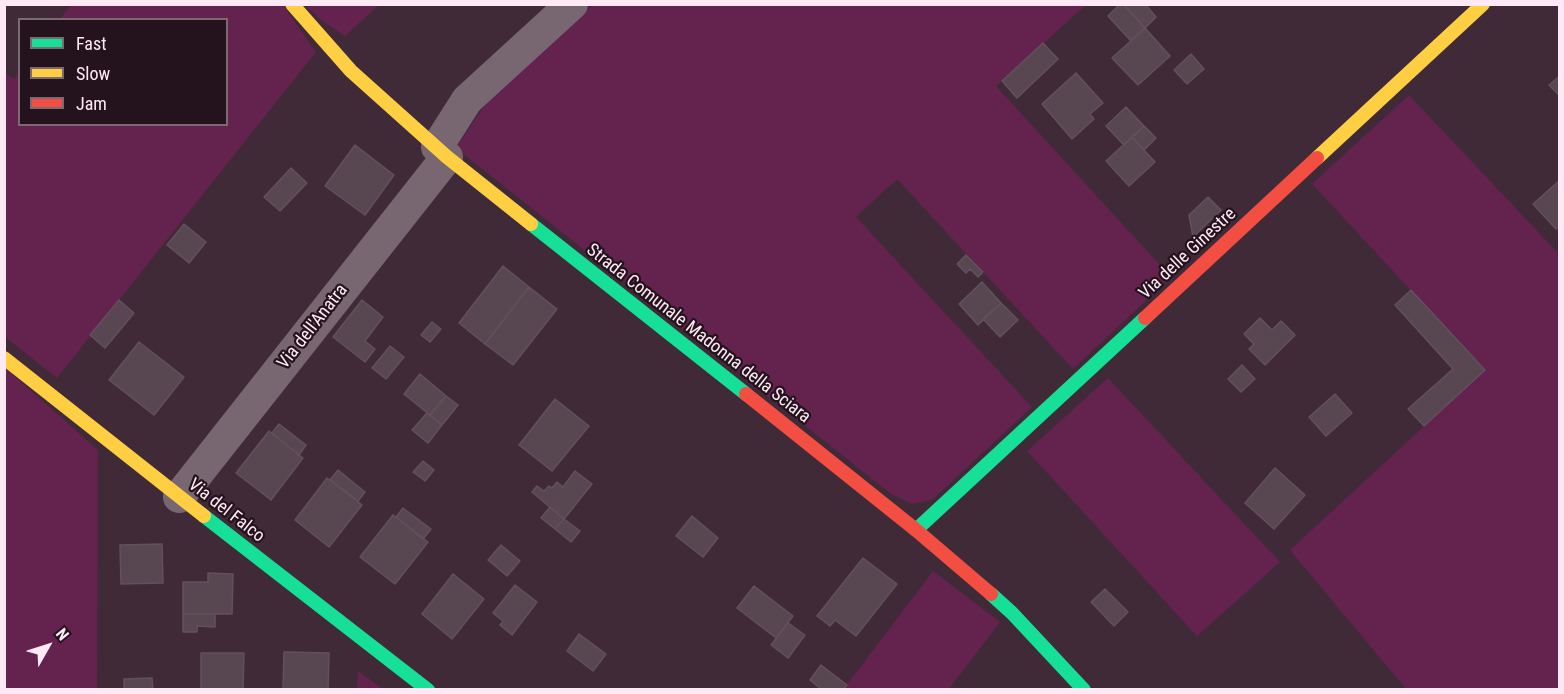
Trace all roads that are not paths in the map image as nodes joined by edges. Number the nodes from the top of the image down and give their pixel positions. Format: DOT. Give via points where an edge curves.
graph roads {
  1 [pos="292,4"];
  2 [pos="572,4"];
  3 [pos="1483,4"];
  4 [pos="442,152"];
  5 [pos="4,358"];
  6 [pos="179,497"];
  7 [pos="916,530"];
  8 [pos="428,690"];
  9 [pos="1084,690"];
  1 -- 4 [label="street, Strada Comunale Madonna della Sciara" via="351,71"];
  2 -- 4 [label="street, Via dell'Anatra" via="467,100"];
  3 -- 7 [label="street, Via delle Ginestre"];
  4 -- 6 [label="street, Via dell'Anatra"];
  4 -- 7 [label="street, Strada Comunale Madonna della Sciara"];
  5 -- 6 [label="street, Via del Falco"];
  6 -- 8 [label="street, Via del Falco"];
  7 -- 9 [label="street, Strada Comunale Madonna della Sciara" via="1012,613"];
}
